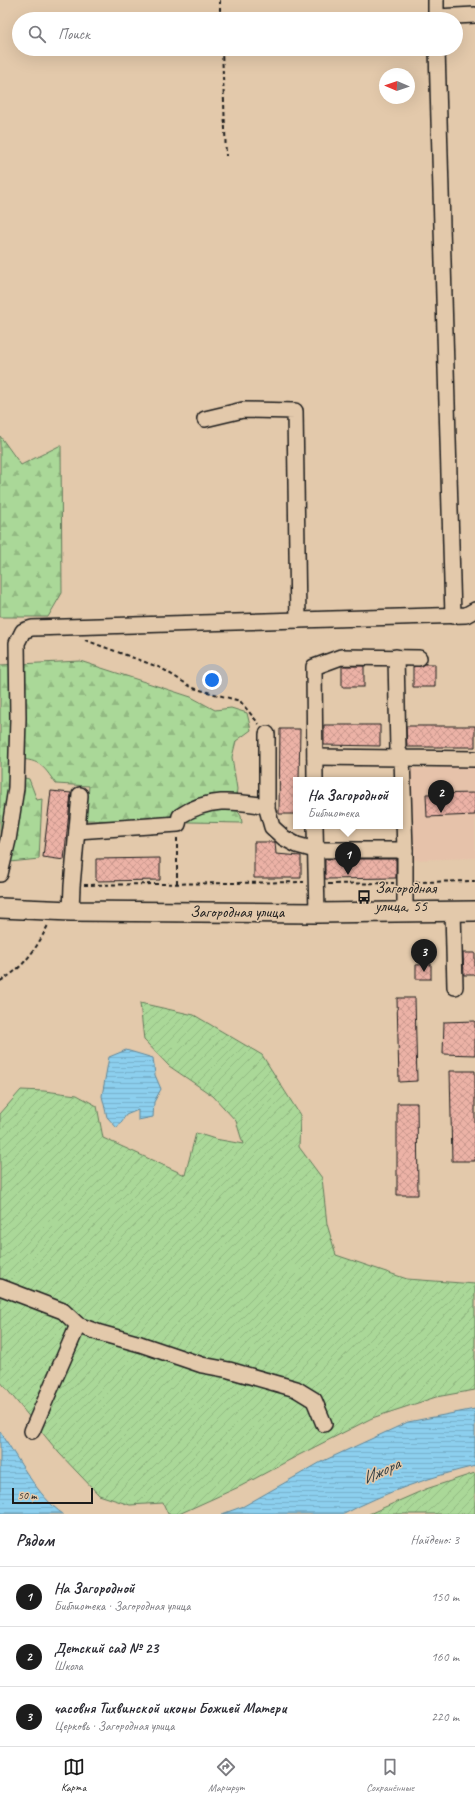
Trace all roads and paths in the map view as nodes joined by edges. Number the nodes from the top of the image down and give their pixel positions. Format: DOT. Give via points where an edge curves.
graph roads {
  1 [pos="220,0"];
  2 [pos="436,0"];
  3 [pos="220,12"];
  4 [pos="436,12"];
  5 [pos="475,15"];
  6 [pos="463,16"];
  7 [pos="222,56"];
  8 [pos="437,56"];
  9 [pos="226,156"];
  10 [pos="206,419"];
  11 [pos="475,610"];
  12 [pos="453,616"];
  13 [pos="298,620"];
  14 [pos="83,639"];
  15 [pos="396,657"];
  16 [pos="419,658"];
  17 [pos="267,734"];
  18 [pos="315,757"];
  19 [pos="402,758"];
  20 [pos="475,759"];
  21 [pos="315,777"];
  22 [pos="403,777"];
  23 [pos="403,789"];
  24 [pos="80,795"];
  25 [pos="266,806"];
  26 [pos="178,824"];
  27 [pos="315,829"];
  28 [pos="77,831"];
  29 [pos="315,850"];
  30 [pos="405,850"];
  31 [pos="0,874"];
  32 [pos="475,881"];
  33 [pos="316,882"];
  34 [pos="406,882"];
  35 [pos="177,884"];
  36 [pos="72,886"];
  37 [pos="0,908"];
  38 [pos="63,911"];
  39 [pos="405,911"];
  40 [pos="452,911"];
  41 [pos="475,911"];
  42 [pos="317,913"];
  43 [pos="0,981"];
  44 [pos="455,987"];
  45 [pos="0,1287"];
  46 [pos="78,1326"];
  47 [pos="324,1424"];
  48 [pos="32,1431"];
  1 -- 3 [label="path"];
  2 -- 4 [label="lane"];
  5 -- 6 [label="lane"];
  7 -- 9 [label="path"];
  8 -- 12 [label="lane"];
  10 -- 13 [label="lane" via="243,410 295,411"];
  11 -- 12 [label="lane" via="466,616"];
  12 -- 13 [label="lane"];
  13 -- 31 [label="lane" via="32,628 23,632 17,643 16,788"];
  14 -- 17 [label="path" via="161,668 193,688 240,700"];
  15 -- 16 [label="lane"];
  15 -- 18 [label="lane" via="341,657 314,667"];
  15 -- 19 [label="lane" via="398,750"];
  17 -- 25 [label="lane"];
  18 -- 19 [label="lane"];
  18 -- 21 [label="lane"];
  19 -- 20 [label="lane"];
  19 -- 22 [label="lane"];
  23 -- 30 [label="lane"];
  24 -- 28 [label="lane"];
  25 -- 26 [label="lane" via="231,802 206,803 180,816"];
  25 -- 29 [label="lane" via="272,827 278,833 297,846"];
  26 -- 28 [label="lane"];
  26 -- 35 [label="path"];
  27 -- 29 [label="lane"];
  28 -- 36 [label="lane"];
  29 -- 30 [label="lane"];
  29 -- 33 [label="lane"];
  30 -- 34 [label="lane"];
  32 -- 34 [label="path"];
  33 -- 34 [label="path"];
  33 -- 35 [label="path"];
  33 -- 42 [label="lane"];
  34 -- 39 [label="lane"];
  35 -- 36 [label="path"];
  36 -- 38 [label="lane"];
  37 -- 38 [label="main road, Загородная улица"];
  38 -- 42 [label="main road, Загородная улица"];
  38 -- 43 [label="path" via="23,963"];
  39 -- 40 [label="main road, Загородная улица"];
  39 -- 42 [label="main road, Загородная улица"];
  40 -- 41 [label="main road, Загородная улица"];
  40 -- 44 [label="lane"];
  45 -- 46 [label="lane" via="63,1311"];
  46 -- 47 [label="lane" via="202,1365 296,1389 314,1400"];
  46 -- 48 [label="lane"];
}
